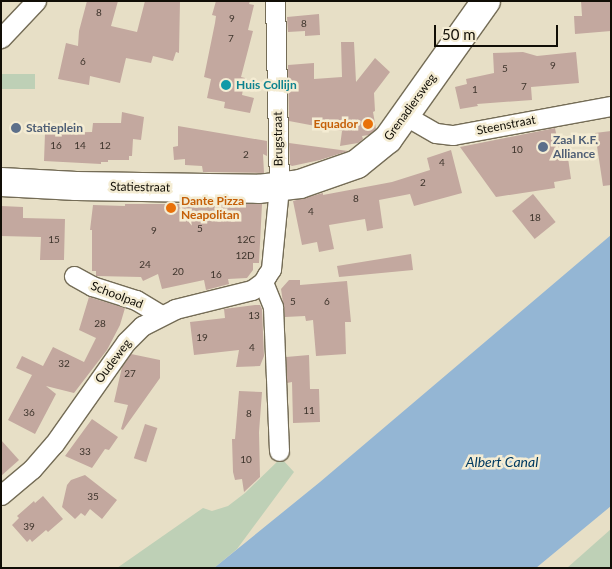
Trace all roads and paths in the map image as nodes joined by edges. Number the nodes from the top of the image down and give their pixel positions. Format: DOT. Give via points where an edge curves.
graph roads {
  1 [pos="36,1"];
  2 [pos="275,1"];
  3 [pos="486,1"];
  4 [pos="1,38"];
  5 [pos="611,106"];
  6 [pos="406,116"];
  7 [pos="1,182"];
  8 [pos="279,188"];
  9 [pos="74,276"];
  10 [pos="263,282"];
  11 [pos="161,315"];
  12 [pos="279,451"];
  13 [pos="1,495"];
  1 -- 4 [label="street"];
  2 -- 8 [label="street, Brugstraat"];
  3 -- 6 [label="main road, Grenadiersweg"];
  5 -- 6 [label="street, Steenstraat" via="453,135 436,133"];
  6 -- 8 [label="main road, Grenadiersweg" via="388,139 357,164"];
  7 -- 8 [label="main road, Statiestraat"];
  8 -- 10 [label="street" via="271,269"];
  9 -- 11 [label="street, Schoolpad" via="92,286 136,300"];
  10 -- 11 [label="street, Oudeweg" via="252,290"];
  10 -- 12 [label="street" via="273,307"];
  11 -- 13 [label="street, Oudeweg" via="142,326 126,342 54,444 32,469"];
}
